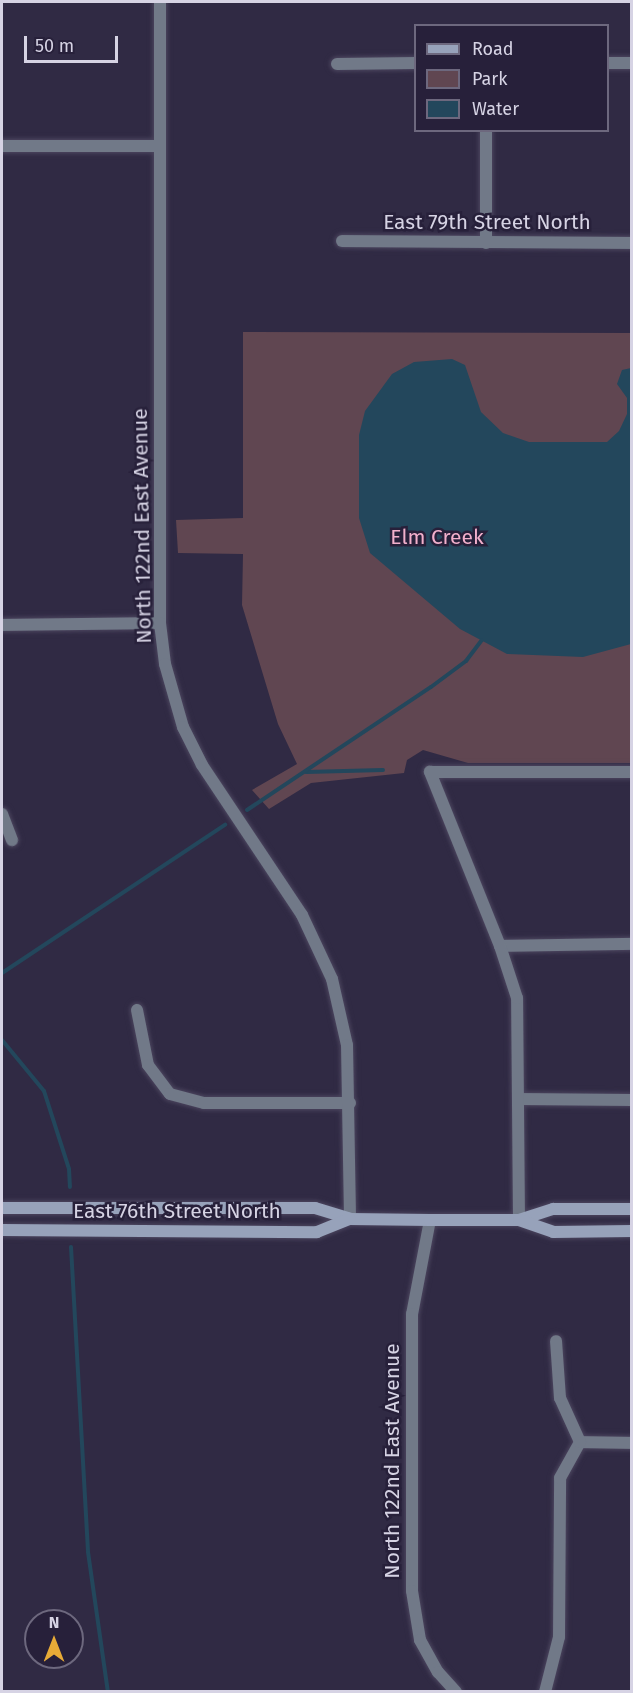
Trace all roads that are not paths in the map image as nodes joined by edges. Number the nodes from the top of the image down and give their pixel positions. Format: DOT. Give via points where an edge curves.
graph roads {
  1 [pos="160,2"];
  2 [pos="414,63"];
  3 [pos="609,63"];
  4 [pos="632,63"];
  5 [pos="336,64"];
  6 [pos="486,132"];
  7 [pos="2,146"];
  8 [pos="160,146"];
  9 [pos="342,241"];
  10 [pos="486,243"];
  11 [pos="632,243"];
  12 [pos="160,623"];
  13 [pos="2,625"];
  14 [pos="632,772"];
  15 [pos="2,814"];
  16 [pos="12,840"];
  17 [pos="632,944"];
  18 [pos="500,946"];
  19 [pos="137,1010"];
  20 [pos="518,1099"];
  21 [pos="632,1100"];
  22 [pos="350,1103"];
  23 [pos="2,1208"];
  24 [pos="632,1209"];
  25 [pos="350,1219"];
  26 [pos="430,1220"];
  27 [pos="519,1220"];
  28 [pos="2,1230"];
  29 [pos="632,1231"];
  30 [pos="556,1341"];
  31 [pos="579,1442"];
  32 [pos="632,1443"];
  33 [pos="456,1692"];
  34 [pos="545,1692"];
  1 -- 8 [label="street, North 122nd East Avenue"];
  2 -- 5 [label="street"];
  3 -- 4 [label="street"];
  6 -- 10 [label="street"];
  7 -- 8 [label="street"];
  8 -- 12 [label="street, North 122nd East Avenue"];
  9 -- 10 [label="street, East 79th Street North"];
  10 -- 11 [label="street, East 79th Street North"];
  12 -- 13 [label="street"];
  12 -- 22 [label="street, North 122nd East Avenue" via="172,693 202,765 319,946 343,1016"];
  14 -- 18 [label="street" via="430,772"];
  15 -- 16 [label="street"];
  17 -- 18 [label="street"];
  18 -- 20 [label="street" via="517,998"];
  19 -- 22 [label="street" via="148,1065 170,1094 204,1103"];
  20 -- 21 [label="street"];
  20 -- 27 [label="street"];
  22 -- 25 [label="street, North 122nd East Avenue"];
  23 -- 25 [label="main road, East 76th Street North" via="315,1208"];
  24 -- 27 [label="main road, East 76th Street North" via="553,1209"];
  25 -- 26 [label="main road, East 76th Street North"];
  25 -- 28 [label="main road, East 76th Street North" via="317,1232"];
  26 -- 27 [label="main road, East 76th Street North"];
  26 -- 33 [label="street, North 122nd East Avenue" via="412,1314 411,1591 420,1640 438,1672"];
  27 -- 29 [label="main road, East 76th Street North" via="554,1232"];
  30 -- 31 [label="street" via="560,1398"];
  31 -- 32 [label="street"];
  31 -- 34 [label="street" via="560,1478 559,1637"];
}
